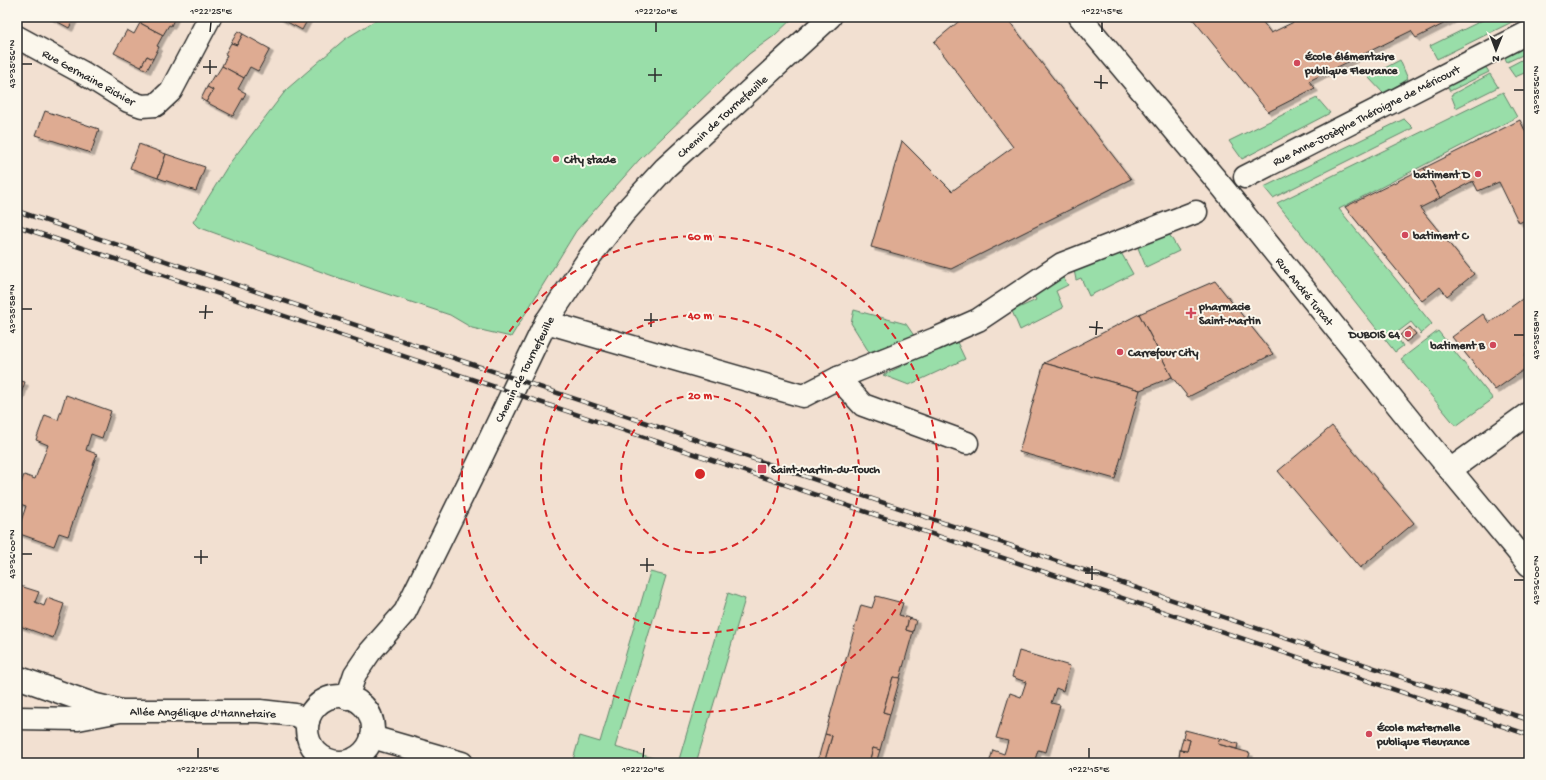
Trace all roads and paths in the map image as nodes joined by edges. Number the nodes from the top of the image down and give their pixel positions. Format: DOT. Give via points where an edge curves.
graph roads {
  1 [pos="210,17"];
  2 [pos="830,17"];
  3 [pos="1080,17"];
  4 [pos="1529,32"];
  5 [pos="17,37"];
  6 [pos="1245,177"];
  7 [pos="1196,212"];
  8 [pos="546,322"];
  9 [pos="838,378"];
  10 [pos="1529,413"];
  11 [pos="967,443"];
  12 [pos="1450,470"];
  13 [pos="1529,565"];
  14 [pos="17,676"];
  15 [pos="347,698"];
  16 [pos="120,711"];
  17 [pos="17,718"];
  18 [pos="308,721"];
  19 [pos="372,737"];
  20 [pos="329,762"];
  21 [pos="462,763"];
  1 -- 5 [label="street, Rue Germaine Richier" via="171,91 156,105 142,106 128,101"];
  2 -- 8 [label="street, Chemin de Tournefeuille" via="665,168 624,213"];
  3 -- 12 [label="street, Rue André Turcat" via="1223,188"];
  4 -- 6 [label="street, Rue Anne-Josèphe Théroigne de Méricourt"];
  7 -- 9 [label="street" via="1062,264 978,320"];
  8 -- 9 [label="street" via="803,396"];
  8 -- 15 [label="street, Chemin de Tournefeuille" via="405,612 370,652 355,674"];
  9 -- 11 [label="street" via="863,405"];
  10 -- 12 [label="street"];
  12 -- 13 [label="street, Rue André Turcat"];
  14 -- 16 [label="street, Allée Angélique d'Hannetaire" via="96,705"];
  15 -- 18 [label="street" via="335,697 323,701 314,709"];
  15 -- 19 [label="street" via="359,703 368,712 372,724"];
  16 -- 17 [label="street, Allée Angélique d'Hannetaire" via="78,719"];
  16 -- 18 [label="street, Allée Angélique d'Hannetaire" via="260,711 295,715"];
  18 -- 20 [label="street" via="307,733 311,745"];
  19 -- 20 [label="street" via="366,749 356,758 343,762"];
  19 -- 21 [label="street"];
}
